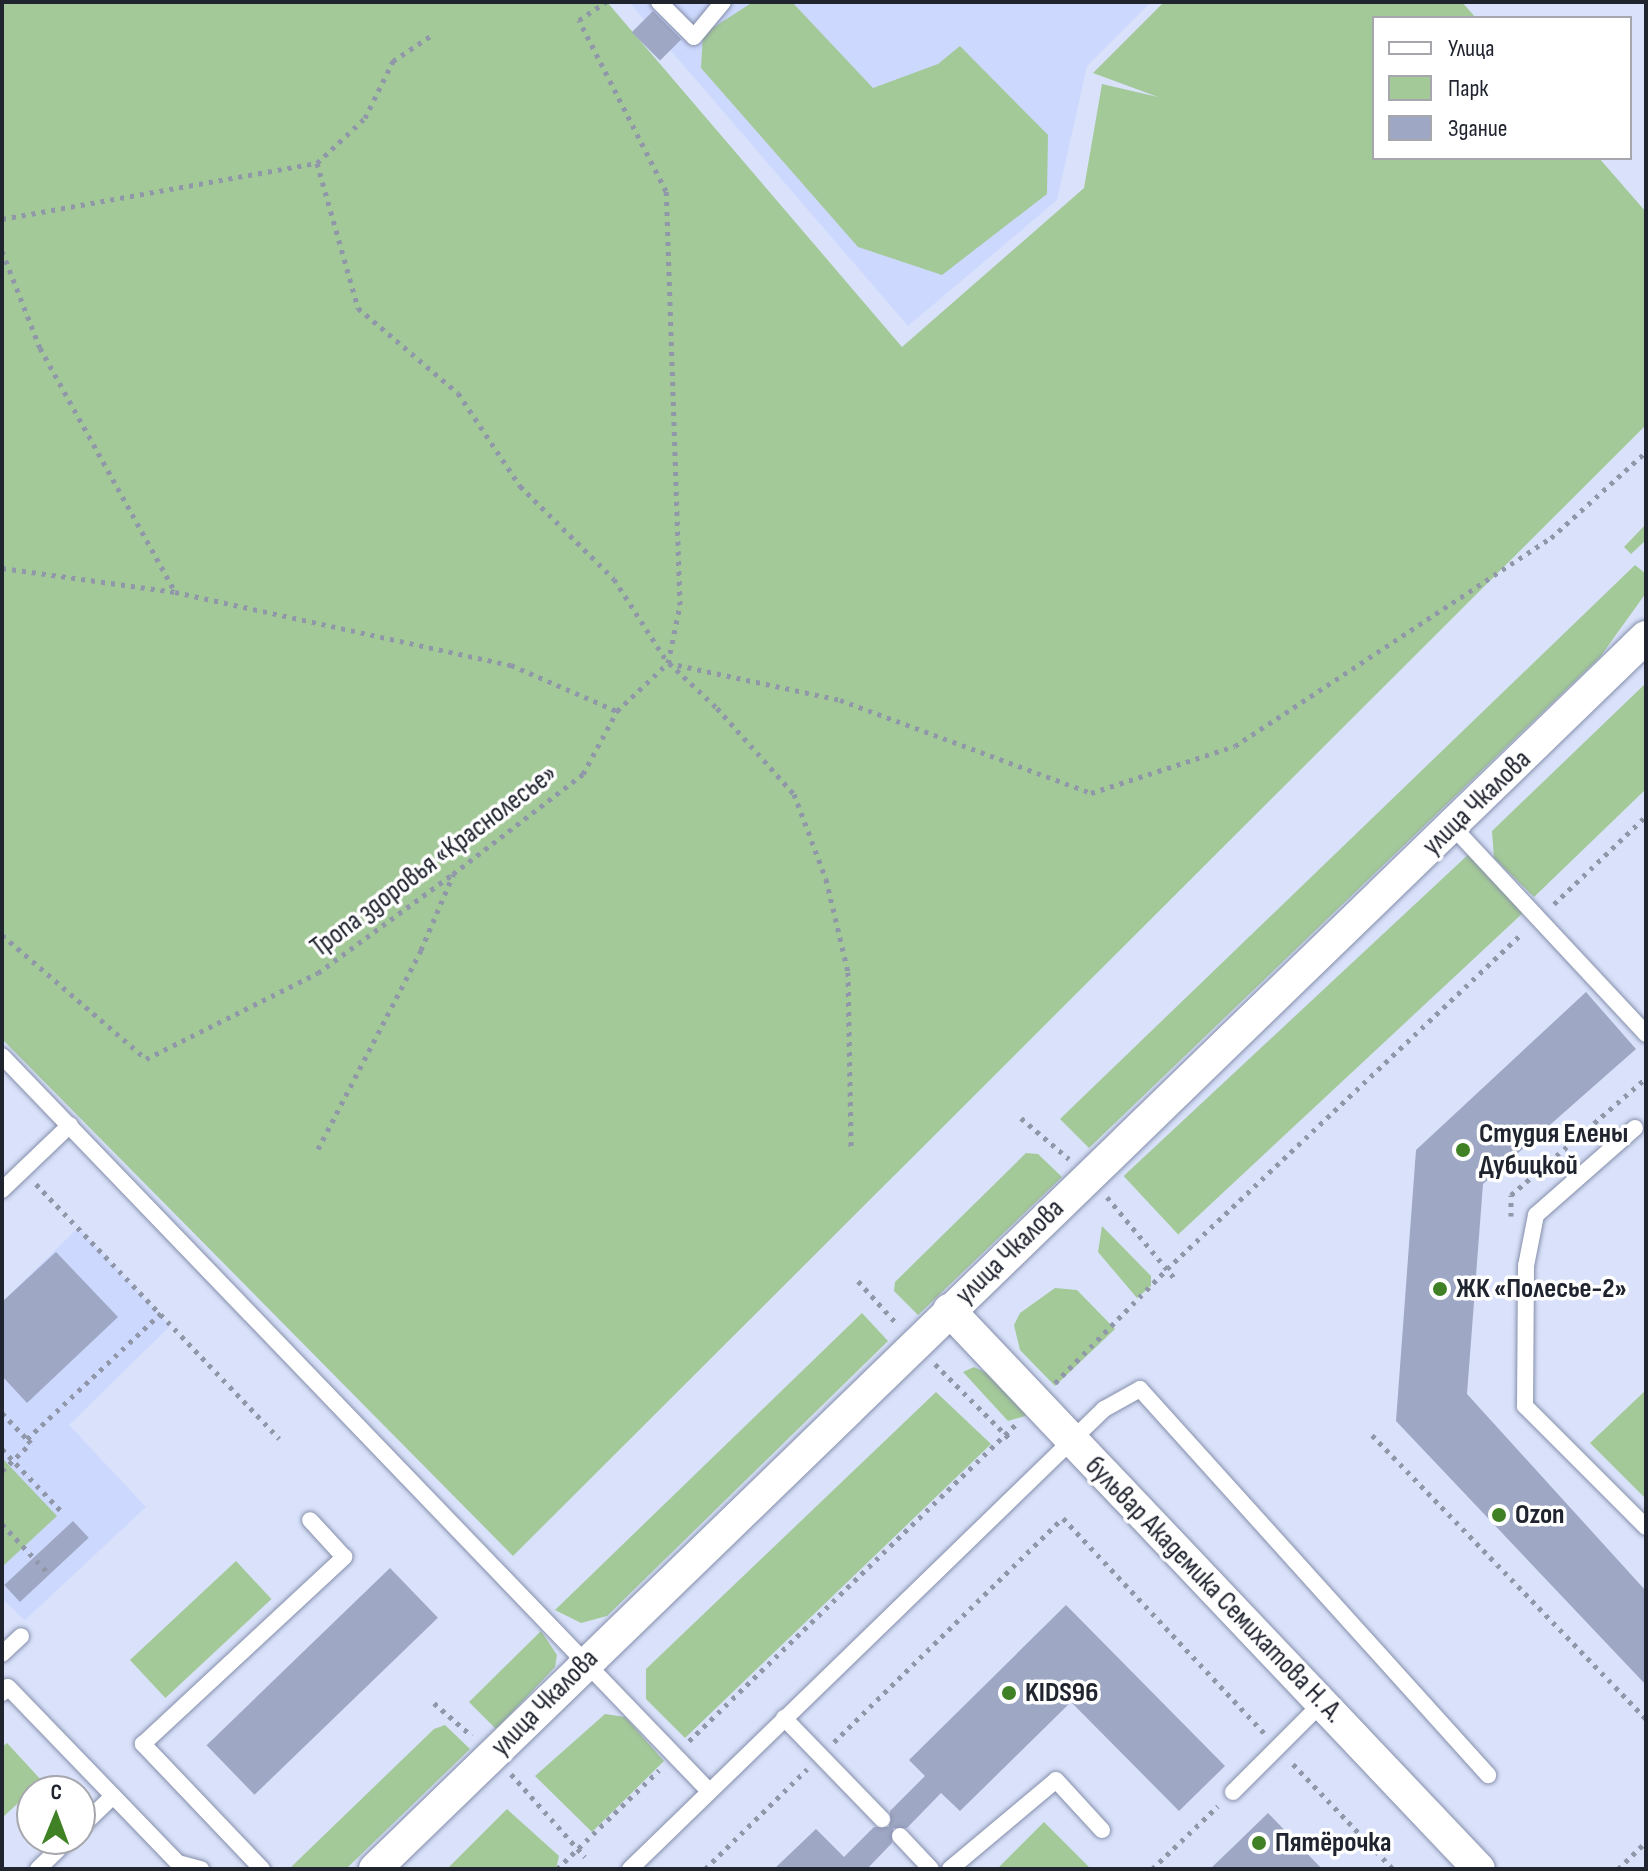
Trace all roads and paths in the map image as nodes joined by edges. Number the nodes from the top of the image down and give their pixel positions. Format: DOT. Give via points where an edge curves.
graph roads {
  1 [pos="606,2"];
  2 [pos="659,2"];
  3 [pos="723,2"];
  4 [pos="432,35"];
  5 [pos="317,163"];
  6 [pos="2,219"];
  7 [pos="2,251"];
  8 [pos="1646,452"];
  9 [pos="2,568"];
  10 [pos="175,592"];
  11 [pos="1646,637"];
  12 [pos="668,663"];
  13 [pos="617,711"];
  14 [pos="1646,816"];
  15 [pos="1453,827"];
  16 [pos="453,874"];
  17 [pos="1539,917"];
  18 [pos="2,935"];
  19 [pos="1646,1034"];
  20 [pos="2,1056"];
  21 [pos="1646,1078"];
  22 [pos="70,1125"];
  23 [pos="1635,1128"];
  24 [pos="851,1147"];
  25 [pos="318,1149"];
  26 [pos="23,1171"];
  27 [pos="2,1190"];
  28 [pos="1511,1226"];
  29 [pos="949,1310"];
  30 [pos="161,1313"];
  31 [pos="1036,1403"];
  32 [pos="2,1413"];
  33 [pos="1372,1435"];
  34 [pos="279,1438"];
  35 [pos="27,1439"];
  36 [pos="1072,1442"];
  37 [pos="2,1449"];
  38 [pos="13,1460"];
  39 [pos="2,1471"];
  40 [pos="61,1511"];
  41 [pos="310,1520"];
  42 [pos="2,1524"];
  43 [pos="1646,1527"];
  44 [pos="49,1574"];
  45 [pos="21,1636"];
  46 [pos="2,1654"];
  47 [pos="584,1665"];
  48 [pos="2,1693"];
  49 [pos="1323,1702"];
  50 [pos="784,1718"];
  51 [pos="1646,1719"];
  52 [pos="1278,1748"];
  53 [pos="823,1754"];
  54 [pos="673,1756"];
  55 [pos="1488,1775"];
  56 [pos="709,1791"];
  57 [pos="1233,1792"];
  58 [pos="113,1796"];
  59 [pos="96,1812"];
  60 [pos="882,1819"];
  61 [pos="1102,1830"];
  62 [pos="900,1836"];
  63 [pos="1646,1842"];
  64 [pos="52,1855"];
  65 [pos="38,1869"];
  66 [pos="201,1869"];
  67 [pos="262,1869"];
  68 [pos="375,1869"];
  69 [pos="557,1869"];
  70 [pos="630,1869"];
  71 [pos="705,1869"];
  72 [pos="931,1869"];
  73 [pos="950,1869"];
  74 [pos="1152,1869"];
  75 [pos="1393,1869"];
  76 [pos="1479,1869"];
  77 [pos="1618,1869"];
  1 -- 12 [label="path" via="579,20 666,191 680,605"];
  2 -- 3 [label="lane" via="694,37"];
  4 -- 5 [label="path" via="393,61 365,118"];
  5 -- 6 [label="path"];
  5 -- 12 [label="path" via="358,308 458,393 520,486 614,579"];
  7 -- 10 [label="path" via="40,348"];
  8 -- 12 [label="path" via="1551,538 1235,746 1091,793 840,700"];
  9 -- 10 [label="path"];
  10 -- 13 [label="path" via="511,665"];
  11 -- 15 [label="street, улица Чкалова"];
  12 -- 13 [label="path, Тропа здоровья «Краснолесье»"];
  12 -- 24 [label="path" via="717,708 794,794 826,879 848,972"];
  13 -- 16 [label="path, Тропа здоровья «Краснолесье»" via="583,774"];
  14 -- 17 [label="path"];
  15 -- 17 [label="lane"];
  15 -- 29 [label="street, улица Чкалова"];
  16 -- 18 [label="path, Тропа здоровья «Краснолесье»" via="318,973 146,1059"];
  16 -- 25 [label="path" via="421,950"];
  17 -- 19 [label="lane"];
  17 -- 31 [label="path" via="1167,1269"];
  20 -- 22 [label="lane"];
  21 -- 28 [label="path" via="1511,1195"];
  22 -- 26 [label="lane"];
  22 -- 47 [label="lane"];
  23 -- 43 [label="lane" via="1536,1215 1526,1266 1525,1406"];
  26 -- 27 [label="lane"];
  26 -- 30 [label="path"];
  29 -- 31 [label="street, бульвар Академика Семихатова Н. А."];
  29 -- 47 [label="street, улица Чкалова"];
  30 -- 34 [label="path"];
  30 -- 35 [label="path"];
  31 -- 36 [label="street, бульвар Академика Семихатова Н. А."];
  31 -- 54 [label="path"];
  32 -- 35 [label="path"];
  33 -- 51 [label="path"];
  35 -- 38 [label="path" via="31,1443"];
  36 -- 49 [label="street, бульвар Академика Семихатова Н. А."];
  36 -- 50 [label="lane"];
  36 -- 55 [label="lane" via="1104,1409 1140,1389"];
  37 -- 38 [label="path"];
  38 -- 39 [label="path"];
  38 -- 40 [label="path"];
  41 -- 67 [label="lane" via="344,1557 143,1744"];
  42 -- 44 [label="path"];
  45 -- 46 [label="lane"];
  47 -- 54 [label="lane"];
  47 -- 68 [label="street, улица Чкалова"];
  48 -- 58 [label="lane" via="8,1687"];
  49 -- 52 [label="lane"];
  49 -- 76 [label="street, бульвар Академика Семихатова Н. А."];
  50 -- 53 [label="lane"];
  50 -- 56 [label="lane"];
  52 -- 53 [label="path" via="1063,1518"];
  52 -- 57 [label="lane"];
  52 -- 75 [label="path"];
  53 -- 60 [label="lane"];
  53 -- 71 [label="path"];
  54 -- 56 [label="lane"];
  54 -- 69 [label="path"];
  56 -- 70 [label="lane"];
  57 -- 74 [label="path"];
  58 -- 59 [label="lane"];
  58 -- 66 [label="lane" via="178,1863"];
  61 -- 73 [label="lane" via="1056,1780"];
  62 -- 72 [label="lane"];
  63 -- 77 [label="path"];
  64 -- 65 [label="lane"];
}
